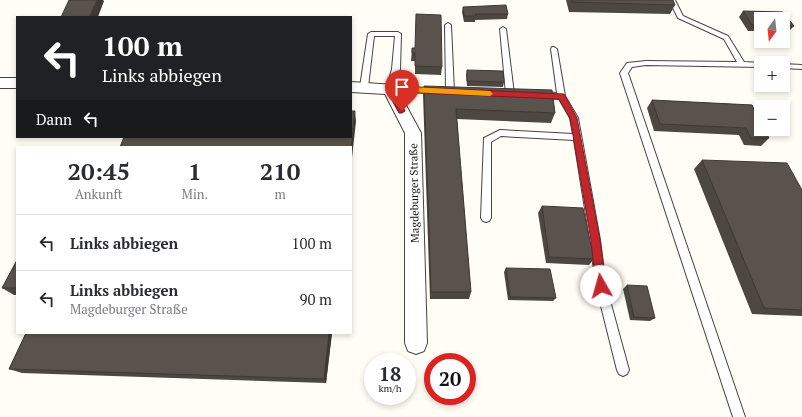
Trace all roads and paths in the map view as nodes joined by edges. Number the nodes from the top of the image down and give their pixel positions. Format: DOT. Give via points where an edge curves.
graph roads {
  1 [pos="672,0"];
  2 [pos="448,25"];
  3 [pos="503,30"];
  4 [pos="554,49"];
  5 [pos="742,64"];
  6 [pos="754,65"];
  7 [pos="790,66"];
  8 [pos="802,67"];
  9 [pos="16,83"];
  10 [pos="0,84"];
  11 [pos="357,87"];
  12 [pos="390,89"];
  13 [pos="511,94"];
  14 [pos="532,95"];
  15 [pos="561,96"];
  16 [pos="577,137"];
  17 [pos="486,218"];
  18 [pos="416,343"];
  19 [pos="623,370"];
  20 [pos="739,417"];
  1 -- 5 [label="lane" via="680,17 726,38"];
  2 -- 12 [label="lane" via="453,92"];
  3 -- 13 [label="lane"];
  4 -- 15 [label="lane"];
  5 -- 6 [label="lane"];
  5 -- 20 [label="lane" via="646,63 630,65 624,73"];
  7 -- 8 [label="lane"];
  9 -- 10 [label="street"];
  11 -- 12 [label="street"];
  11 -- 12 [label="lane" via="371,34 398,34 396,69"];
  12 -- 18 [label="street, Magdeburger Straße" via="413,132"];
  14 -- 15 [label="lane"];
  15 -- 16 [label="lane" via="574,118"];
  16 -- 17 [label="lane" via="500,133 487,140"];
  16 -- 19 [label="lane" via="601,286"];
}
